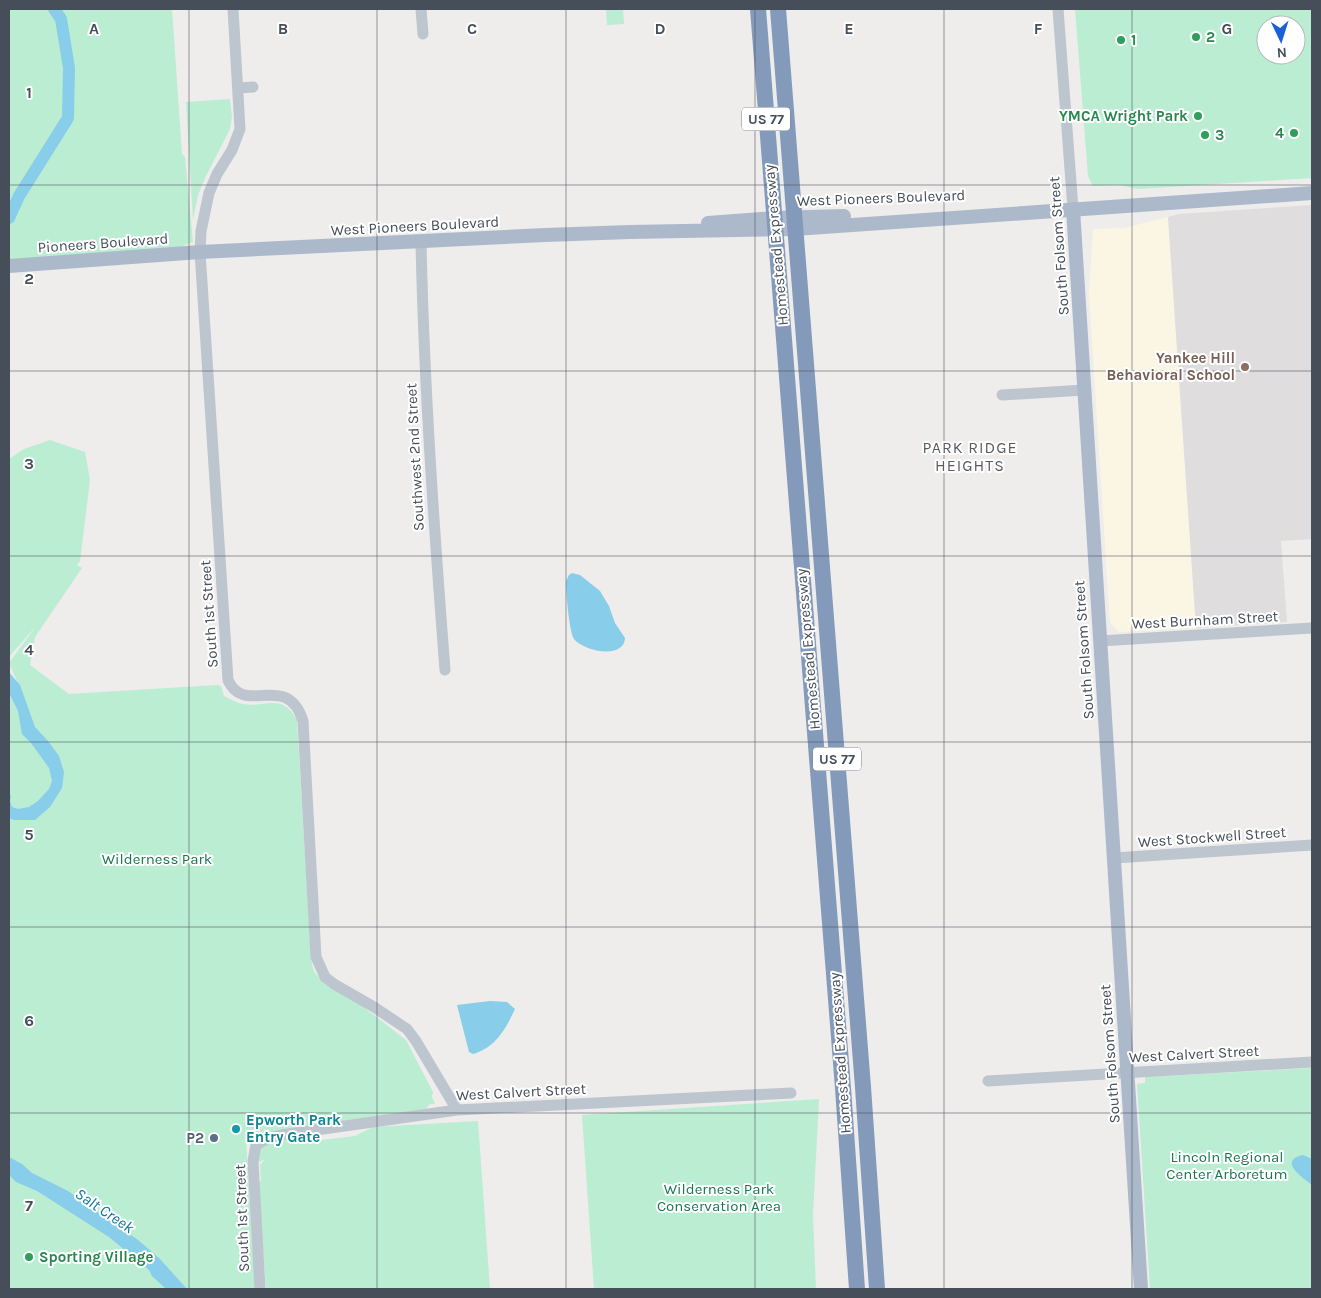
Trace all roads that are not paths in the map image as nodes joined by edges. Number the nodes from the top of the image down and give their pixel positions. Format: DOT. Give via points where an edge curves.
graph roads {
  1 [pos="233,9"];
  2 [pos="422,9"];
  3 [pos="758,9"];
  4 [pos="778,9"];
  5 [pos="1058,9"];
  6 [pos="423,34"];
  7 [pos="253,87"];
  8 [pos="239,88"];
  9 [pos="1312,193"];
  10 [pos="1073,209"];
  11 [pos="774,224"];
  12 [pos="795,224"];
  13 [pos="421,242"];
  14 [pos="200,252"];
  15 [pos="12,265"];
  16 [pos="1084,390"];
  17 [pos="1002,395"];
  18 [pos="1312,628"];
  19 [pos="1100,641"];
  20 [pos="445,670"];
  21 [pos="1312,845"];
  22 [pos="1114,858"];
  23 [pos="1312,1062"];
  24 [pos="1127,1072"];
  25 [pos="988,1081"];
  26 [pos="791,1093"];
  27 [pos="457,1110"];
  28 [pos="256,1145"];
  29 [pos="260,1289"];
  30 [pos="857,1289"];
  31 [pos="877,1289"];
  32 [pos="1141,1289"];
  1 -- 8 [label="street, South 1st Street"];
  2 -- 6 [label="street"];
  3 -- 11 [label="highway, Homestead Expressway / US 77"];
  4 -- 12 [label="highway, Homestead Expressway / US 77"];
  5 -- 10 [label="street, South Folsom Street"];
  7 -- 8 [label="street"];
  8 -- 14 [label="street, South 1st Street" via="240,129 209,193"];
  9 -- 10 [label="main road, West Pioneers Boulevard"];
  10 -- 12 [label="main road, West Pioneers Boulevard"];
  10 -- 16 [label="main road, South Folsom Street"];
  11 -- 12 [label="main road, West Pioneers Boulevard"];
  11 -- 13 [label="main road, West Pioneers Boulevard"];
  11 -- 30 [label="highway, Homestead Expressway / US 77"];
  12 -- 31 [label="highway, Homestead Expressway / US 77"];
  13 -- 14 [label="main road, West Pioneers Boulevard"];
  13 -- 20 [label="street, Southwest 2nd Street" via="423,334"];
  14 -- 15 [label="main road, Pioneers Boulevard"];
  14 -- 27 [label="street, South 1st Street" via="228,680 232,688 244,696 270,694 285,698 297,707 304,721 319,967 334,984 407,1030"];
  16 -- 17 [label="street"];
  16 -- 19 [label="main road, South Folsom Street"];
  18 -- 19 [label="street, West Burnham Street"];
  19 -- 22 [label="main road, South Folsom Street"];
  21 -- 22 [label="street, West Stockwell Street"];
  22 -- 24 [label="main road, South Folsom Street"];
  23 -- 24 [label="street, West Calvert Street"];
  24 -- 25 [label="street, West Calvert Street"];
  24 -- 32 [label="main road, South Folsom Street"];
  26 -- 27 [label="street, West Calvert Street"];
  27 -- 28 [label="street, West Calvert Street" via="281,1135"];
  28 -- 29 [label="street, South 1st Street" via="253,1184"];
}
